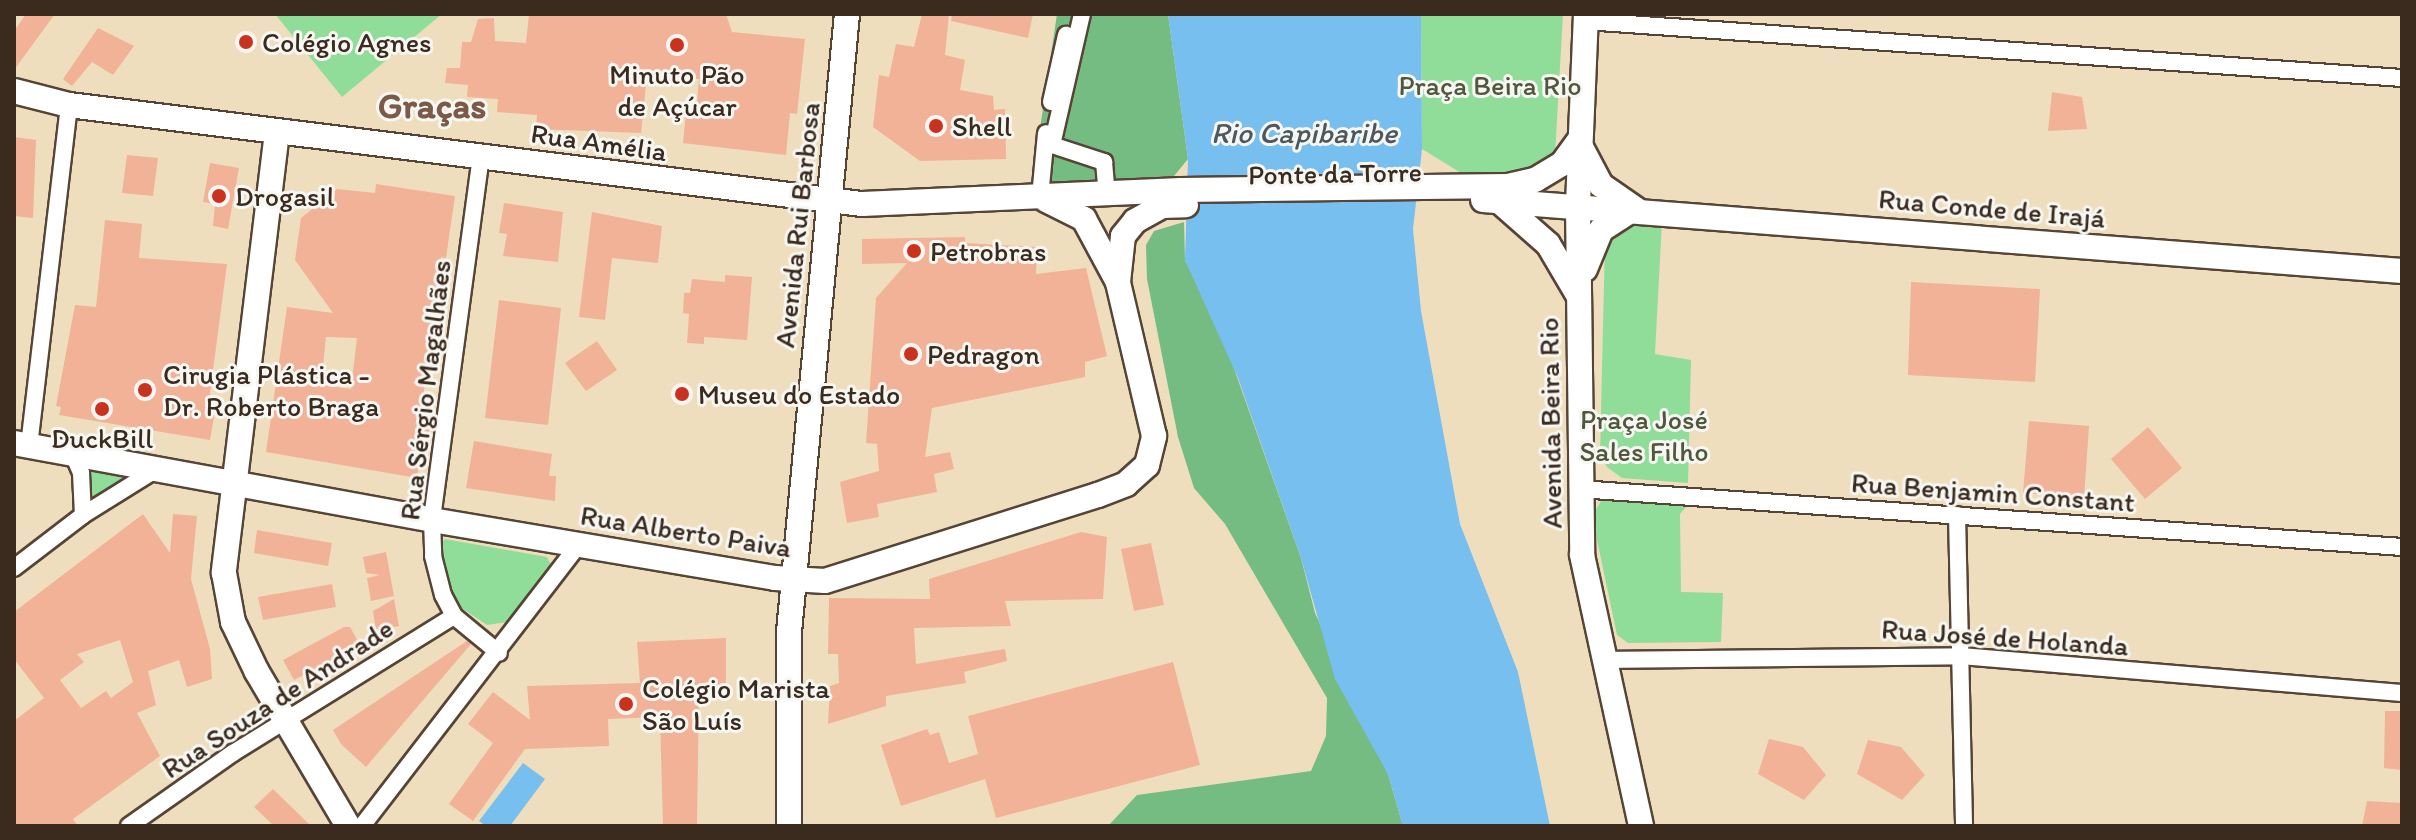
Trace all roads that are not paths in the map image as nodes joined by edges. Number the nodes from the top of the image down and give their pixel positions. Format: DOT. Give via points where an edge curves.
graph roads {
  1 [pos="847,14"];
  2 [pos="1071,14"];
  3 [pos="1082,14"];
  4 [pos="1585,18"];
  5 [pos="2402,78"];
  6 [pos="14,91"];
  7 [pos="69,105"];
  8 [pos="277,132"];
  9 [pos="1579,141"];
  10 [pos="481,156"];
  11 [pos="1107,194"];
  12 [pos="1494,196"];
  13 [pos="1040,197"];
  14 [pos="1180,197"];
  15 [pos="829,202"];
  16 [pos="1578,206"];
  17 [pos="1638,211"];
  18 [pos="2402,271"];
  19 [pos="1118,282"];
  20 [pos="1579,295"];
  21 [pos="22,445"];
  22 [pos="73,454"];
  23 [pos="157,469"];
  24 [pos="231,485"];
  25 [pos="1579,489"];
  26 [pos="83,515"];
  27 [pos="1957,515"];
  28 [pos="432,520"];
  29 [pos="580,543"];
  30 [pos="2402,547"];
  31 [pos="14,568"];
  32 [pos="796,580"];
  33 [pos="454,616"];
  34 [pos="499,653"];
  35 [pos="1960,656"];
  36 [pos="1605,660"];
  37 [pos="2402,693"];
  38 [pos="285,721"];
  39 [pos="129,826"];
  40 [pos="348,826"];
  41 [pos="362,826"];
  42 [pos="789,826"];
  43 [pos="1641,826"];
  44 [pos="1964,826"];
  1 -- 15 [label="main road, Avenida Rui Barbosa"];
  2 -- 13 [label="street" via="1056,75"];
  3 -- 11 [label="street" via="1052,145 1104,162"];
  4 -- 5 [label="street"];
  4 -- 9 [label="main road, Avenida Beira Rio"];
  6 -- 7 [label="main road, Rua Amélia"];
  7 -- 8 [label="main road, Rua Amélia"];
  7 -- 21 [label="street"];
  8 -- 10 [label="main road, Rua Amélia"];
  8 -- 24 [label="main road"];
  9 -- 12 [label="main road" via="1562,164"];
  9 -- 16 [label="main road, Avenida Beira Rio"];
  9 -- 17 [label="main road" via="1601,185"];
  10 -- 15 [label="main road, Rua Amélia"];
  10 -- 28 [label="street, Rua Sérgio Magalhães"];
  11 -- 13 [label="main road, Rua Amélia"];
  11 -- 14 [label="main road, Rua Amélia"];
  12 -- 14 [label="main road, Ponte da Torre"];
  12 -- 16 [label="main road"];
  12 -- 20 [label="main road" via="1548,244"];
  13 -- 15 [label="main road, Rua Amélia"];
  13 -- 19 [label="main road, Rua Alberto Paiva" via="1084,219"];
  14 -- 19 [label="main road, Rua Alberto Paiva" via="1135,221 1123,236"];
  15 -- 32 [label="main road, Avenida Rui Barbosa"];
  16 -- 17 [label="main road, Rua Conde de Irajá"];
  16 -- 20 [label="main road, Avenida Beira Rio"];
  17 -- 18 [label="main road, Rua Conde de Irajá"];
  17 -- 20 [label="main road" via="1621,213 1601,230"];
  19 -- 32 [label="main road, Rua Alberto Paiva" via="1154,436 1147,465 1126,484 1098,495 825,581"];
  20 -- 25 [label="main road, Avenida Beira Rio"];
  21 -- 22 [label="main road, Rua Alberto Paiva"];
  22 -- 23 [label="main road, Rua Alberto Paiva"];
  22 -- 26 [label="street" via="81,473"];
  23 -- 24 [label="main road, Rua Alberto Paiva"];
  23 -- 26 [label="street"];
  24 -- 28 [label="main road, Rua Alberto Paiva"];
  24 -- 38 [label="main road" via="224,573 233,622"];
  25 -- 27 [label="street, Rua Benjamin Constant"];
  25 -- 36 [label="main road, Avenida Beira Rio" via="1582,555"];
  26 -- 31 [label="street"];
  27 -- 30 [label="street, Rua Benjamin Constant"];
  27 -- 35 [label="street"];
  28 -- 29 [label="main road, Rua Alberto Paiva"];
  28 -- 33 [label="street, Rua Sérgio Magalhães" via="437,578"];
  29 -- 32 [label="main road, Rua Alberto Paiva"];
  29 -- 34 [label="street"];
  32 -- 42 [label="main road, Avenida Rui Barbosa" via="789,632"];
  33 -- 34 [label="street, Rua Sérgio Magalhães"];
  33 -- 38 [label="street, Rua Souza de Andrade"];
  34 -- 41 [label="street"];
  35 -- 36 [label="street, Rua José de Holanda"];
  35 -- 37 [label="street, Rua José de Holanda"];
  35 -- 44 [label="street"];
  36 -- 43 [label="main road, Avenida Beira Rio"];
  38 -- 39 [label="street, Rua Souza de Andrade"];
  38 -- 40 [label="main road"];
}
